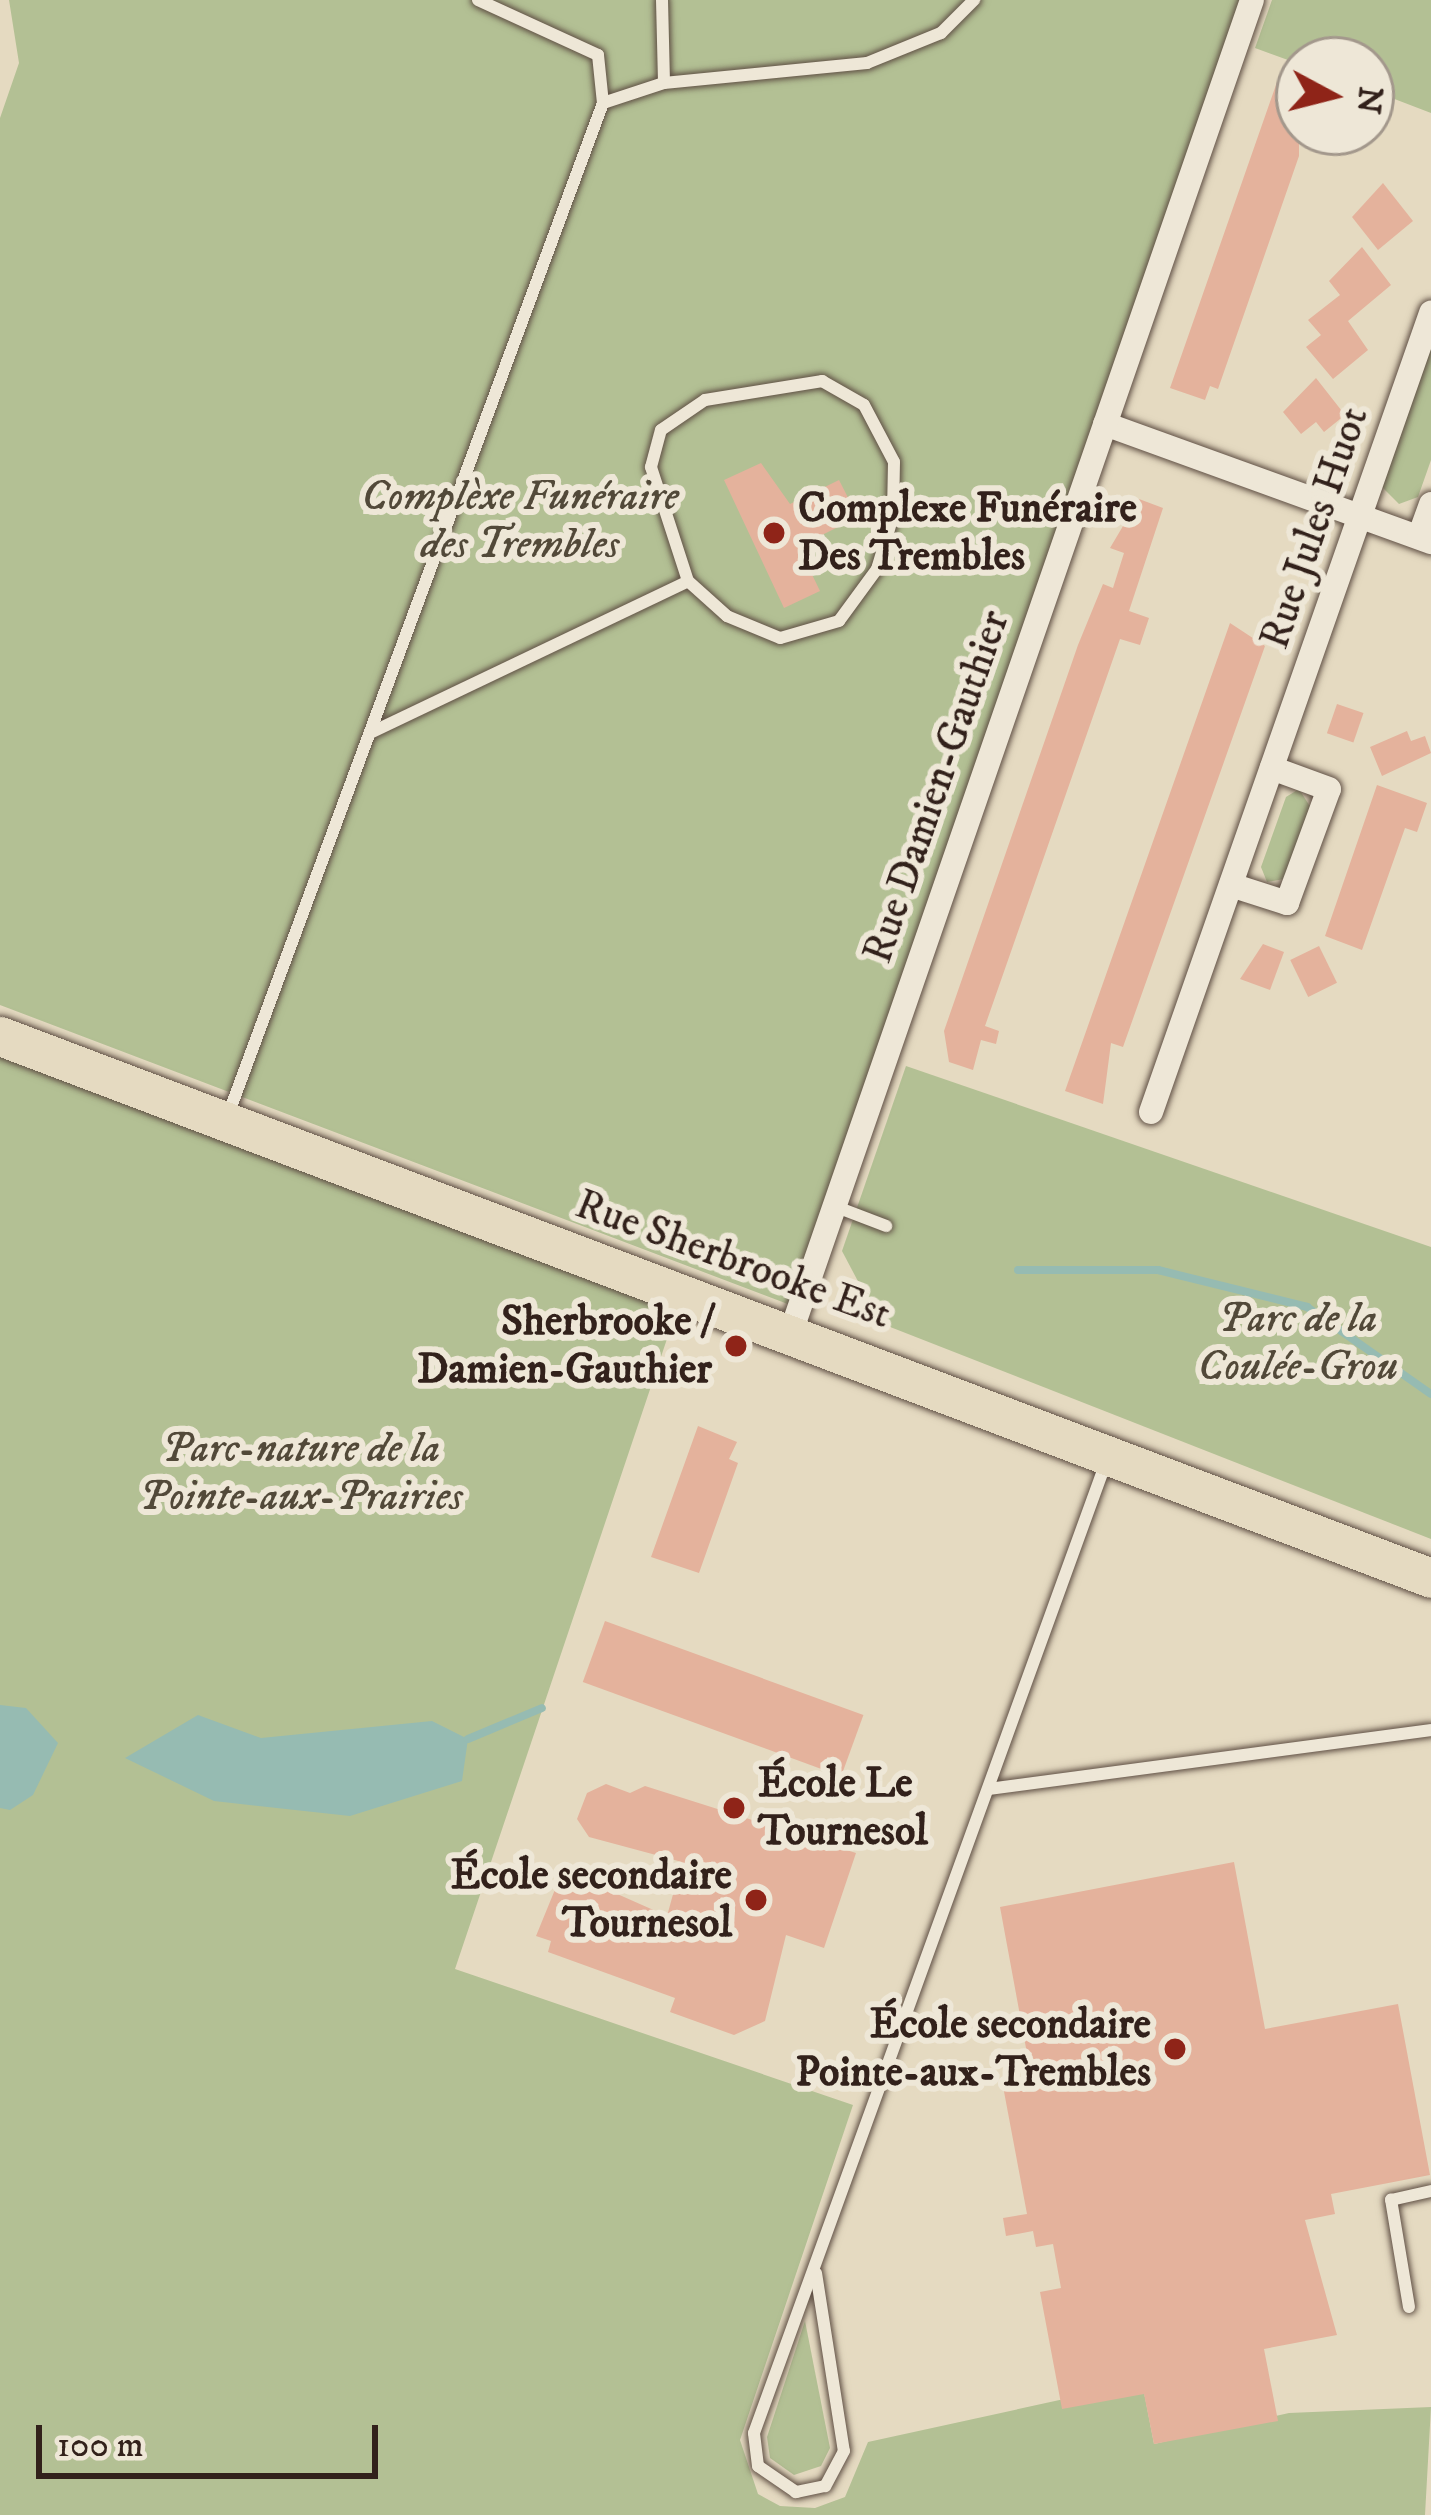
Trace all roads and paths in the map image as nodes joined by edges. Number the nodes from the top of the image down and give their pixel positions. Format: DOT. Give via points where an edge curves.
graph roads {
  1 [pos="478,0"];
  2 [pos="662,0"];
  3 [pos="974,0"];
  4 [pos="1252,0"];
  5 [pos="664,83"];
  6 [pos="603,103"];
  7 [pos="1431,313"];
  8 [pos="1105,424"];
  9 [pos="1431,504"];
  10 [pos="1360,516"];
  11 [pos="1425,539"];
  12 [pos="688,581"];
  13 [pos="370,733"];
  14 [pos="1272,768"];
  15 [pos="1231,885"];
  16 [pos="0,1036"];
  17 [pos="1151,1112"];
  18 [pos="226,1121"];
  19 [pos="834,1206"];
  20 [pos="886,1226"];
  21 [pos="792,1329"];
  22 [pos="1108,1455"];
  23 [pos="1431,1578"];
  24 [pos="1431,1730"];
  25 [pos="989,1789"];
  26 [pos="1431,2192"];
  27 [pos="816,2273"];
  28 [pos="1409,2307"];
  1 -- 6 [label="lane" via="598,55"];
  2 -- 5 [label="lane"];
  3 -- 5 [label="lane" via="941,33 867,63"];
  4 -- 8 [label="street, Rue Damien-Gauthier"];
  5 -- 6 [label="lane"];
  6 -- 13 [label="lane"];
  7 -- 10 [label="street, Rue Jules Huot"];
  8 -- 10 [label="street"];
  8 -- 19 [label="street, Rue Damien-Gauthier"];
  9 -- 11 [label="street"];
  10 -- 11 [label="street"];
  10 -- 14 [label="street, Rue Jules Huot"];
  12 -- 12 [label="lane" via="727,616 780,638 838,621 877,569 893,516 894,462 864,404 822,380 764,385 705,400 661,430 651,467"];
  12 -- 13 [label="lane"];
  13 -- 18 [label="lane"];
  14 -- 15 [label="street, Rue Jules Huot"];
  14 -- 15 [label="street" via="1329,789 1287,903"];
  15 -- 17 [label="street, Rue Jules Huot"];
  16 -- 18 [label="main road, Rue Sherbrooke Est"];
  18 -- 21 [label="main road, Rue Sherbrooke Est"];
  19 -- 20 [label="lane"];
  19 -- 21 [label="street, Rue Damien-Gauthier"];
  21 -- 22 [label="main road, Rue Sherbrooke Est"];
  22 -- 23 [label="main road, Rue Sherbrooke Est"];
  22 -- 25 [label="lane"];
  24 -- 25 [label="lane"];
  25 -- 27 [label="lane"];
  26 -- 28 [label="lane" via="1391,2200"];
  27 -- 27 [label="lane" via="795,2306 754,2433 758,2466 796,2492 825,2486 844,2451"];
}
